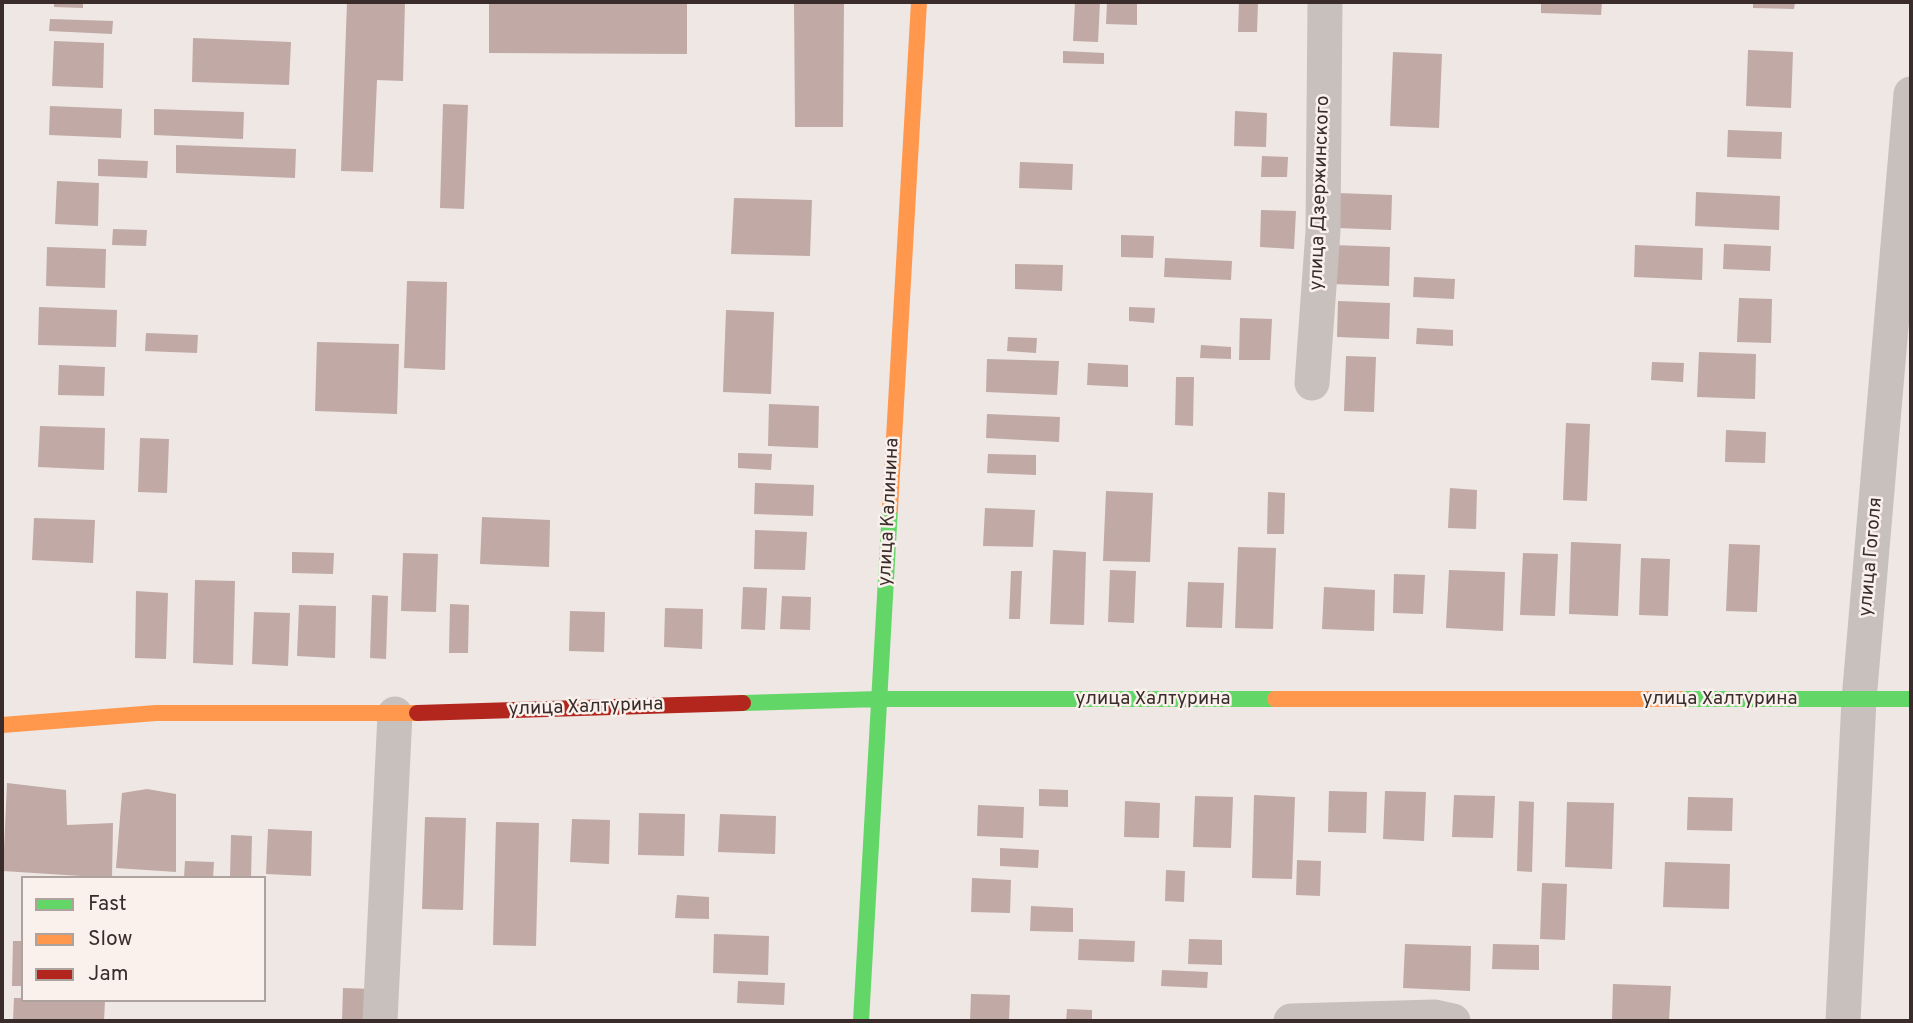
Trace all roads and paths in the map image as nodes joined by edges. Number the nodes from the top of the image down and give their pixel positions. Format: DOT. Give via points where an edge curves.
graph roads {
  1 [pos="919,2"];
  2 [pos="1325,2"];
  3 [pos="1911,94"];
  4 [pos="1312,383"];
  5 [pos="880,699"];
  6 [pos="1911,699"];
  7 [pos="1859,700"];
  8 [pos="395,714"];
  9 [pos="2,725"];
  10 [pos="380,1021"];
  11 [pos="861,1021"];
  12 [pos="1292,1021"];
  13 [pos="1453,1021"];
  14 [pos="1843,1021"];
  1 -- 5 [label="street, улица Калинина"];
  2 -- 4 [label="street, улица Дзержинского" via="1324,231"];
  3 -- 7 [label="street, улица Гоголя"];
  5 -- 7 [label="street, улица Халтурина"];
  5 -- 8 [label="street, улица Халтурина"];
  5 -- 11 [label="street, улица Калинина"];
  6 -- 7 [label="street, улица Халтурина"];
  7 -- 14 [label="street, улица Гоголя"];
  8 -- 9 [label="street, улица Халтурина" via="156,713"];
  8 -- 10 [label="street"];
  12 -- 13 [label="street" via="1435,1017"];
}
